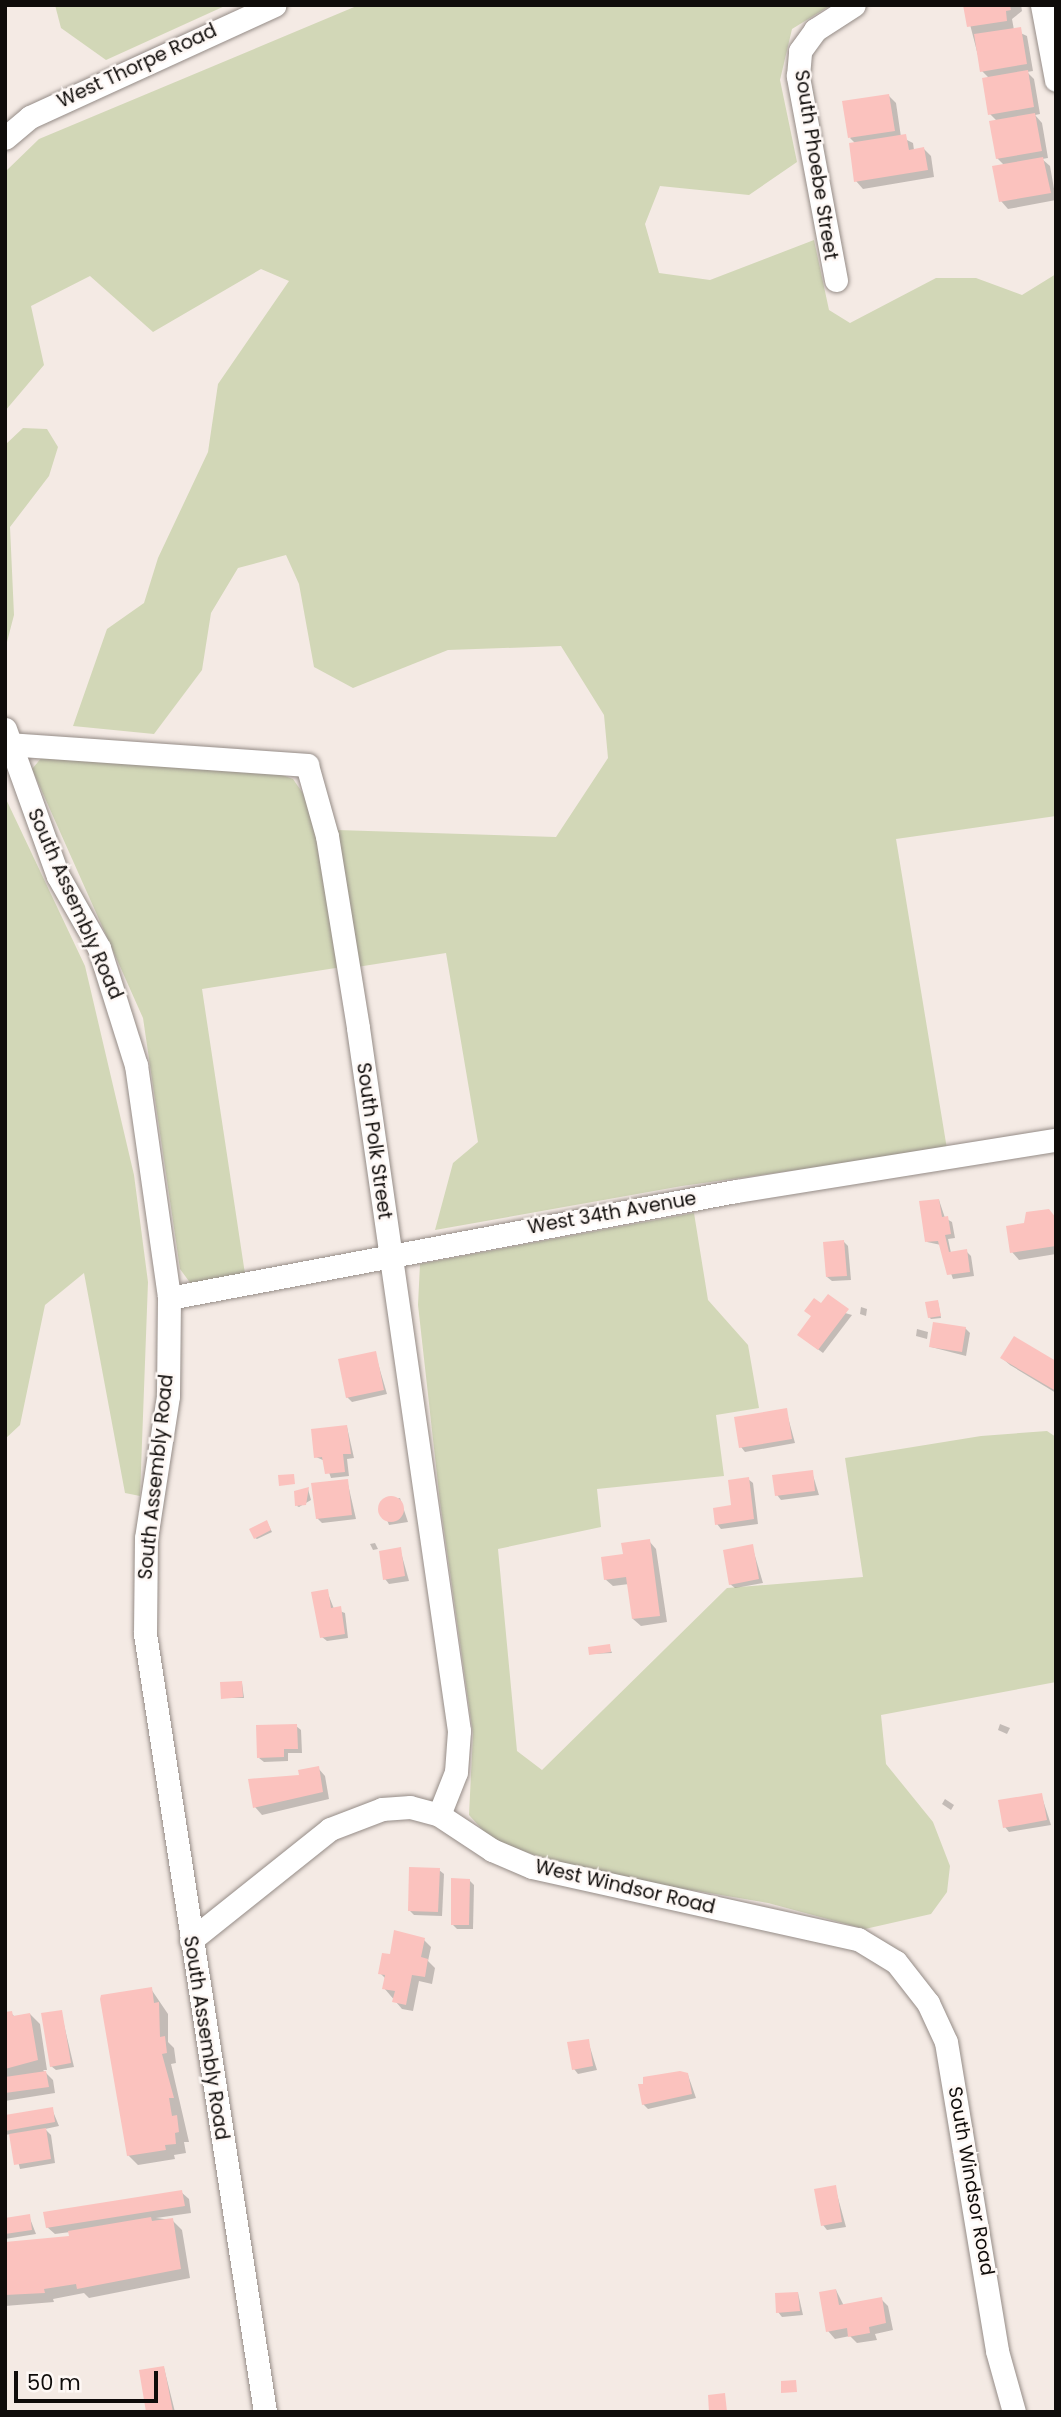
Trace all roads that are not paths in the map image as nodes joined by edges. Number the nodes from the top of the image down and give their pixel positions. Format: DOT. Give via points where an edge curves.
graph roads {
  1 [pos="275,5"];
  2 [pos="854,5"];
  3 [pos="1042,5"];
  4 [pos="1056,80"];
  5 [pos="5,138"];
  6 [pos="836,280"];
  7 [pos="7,737"];
  8 [pos="1056,1140"];
  9 [pos="390,1253"];
  10 [pos="169,1298"];
  11 [pos="439,1815"];
  12 [pos="191,1940"];
  13 [pos="896,1962"];
  14 [pos="265,2412"];
  15 [pos="1014,2412"];
  1 -- 5 [label="street, West Thorpe Road" via="30,117"];
  2 -- 6 [label="street, South Phoebe Street" via="815,30 800,51 798,76"];
  3 -- 4 [label="street"];
  7 -- 9 [label="street, South Polk Street" via="307,765 327,836"];
  7 -- 10 [label="street, South Assembly Road" via="58,876 99,947 120,1006 136,1065"];
  8 -- 9 [label="street, West 34th Avenue"];
  9 -- 10 [label="street, West 34th Avenue"];
  9 -- 11 [label="street, South Polk Street" via="460,1731 456,1772"];
  10 -- 12 [label="street, South Assembly Road" via="168,1396 146,1538 143,1609"];
  11 -- 12 [label="street, West Windsor Road" via="410,1808 382,1809 330,1829"];
  11 -- 13 [label="street, West Windsor Road" via="492,1850 532,1867 818,1928 858,1939"];
  12 -- 14 [label="street, South Assembly Road"];
  13 -- 15 [label="street, South Windsor Road" via="928,2003 946,2042 997,2351"];
}
